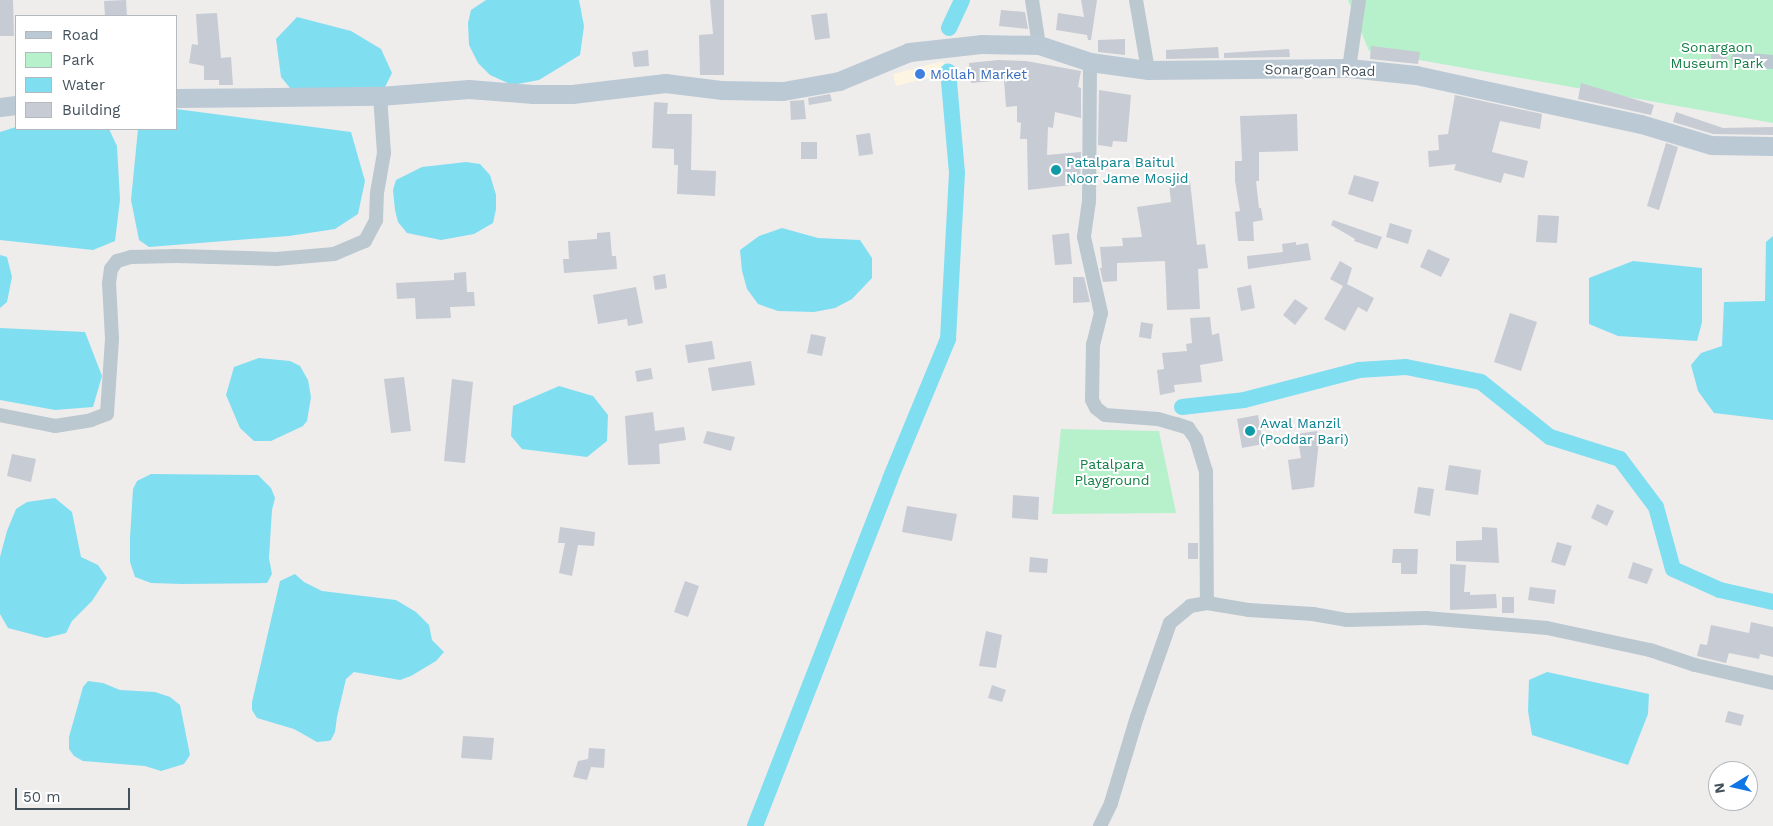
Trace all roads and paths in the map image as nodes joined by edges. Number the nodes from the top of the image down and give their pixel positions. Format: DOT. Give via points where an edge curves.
graph roads {
  1 [pos="1032,0"];
  2 [pos="1136,0"];
  3 [pos="1359,0"];
  4 [pos="1039,45"];
  5 [pos="1738,59"];
  6 [pos="1090,62"];
  7 [pos="1773,62"];
  8 [pos="1349,68"];
  9 [pos="1148,70"];
  10 [pos="380,96"];
  11 [pos="178,98"];
  12 [pos="15,105"];
  13 [pos="0,107"];
  14 [pos="1773,146"];
  15 [pos="0,415"];
  16 [pos="1207,603"];
  17 [pos="1773,683"];
  18 [pos="1100,826"];
  1 -- 4 [label="street"];
  2 -- 9 [label="street"];
  3 -- 8 [label="street"];
  4 -- 6 [label="street, Sonargoan Road"];
  4 -- 10 [label="street, Sonargoan Road" via="981,44 909,52 839,81 783,91 721,90 665,83 572,94 469,88"];
  5 -- 7 [label="street"];
  6 -- 9 [label="street, Sonargoan Road"];
  6 -- 16 [label="street" via="1089,201 1084,238 1101,314 1093,344 1092,400 1105,415 1158,419 1188,428 1196,439 1206,472"];
  8 -- 9 [label="street, Sonargoan Road"];
  8 -- 14 [label="street, Sonargoan Road" via="1416,75 1641,124 1711,145"];
  10 -- 11 [label="street, Sonargoan Road"];
  10 -- 15 [label="street" via="384,153 376,220 365,241 334,254 276,259 177,256 131,257 116,261 111,268 109,283 112,338 107,414 55,426"];
  12 -- 13 [label="street"];
  16 -- 17 [label="street" via="1347,620 1426,618 1547,628 1650,650"];
  16 -- 18 [label="street" via="1190,606 1170,623 1136,717 1111,803"];
}
